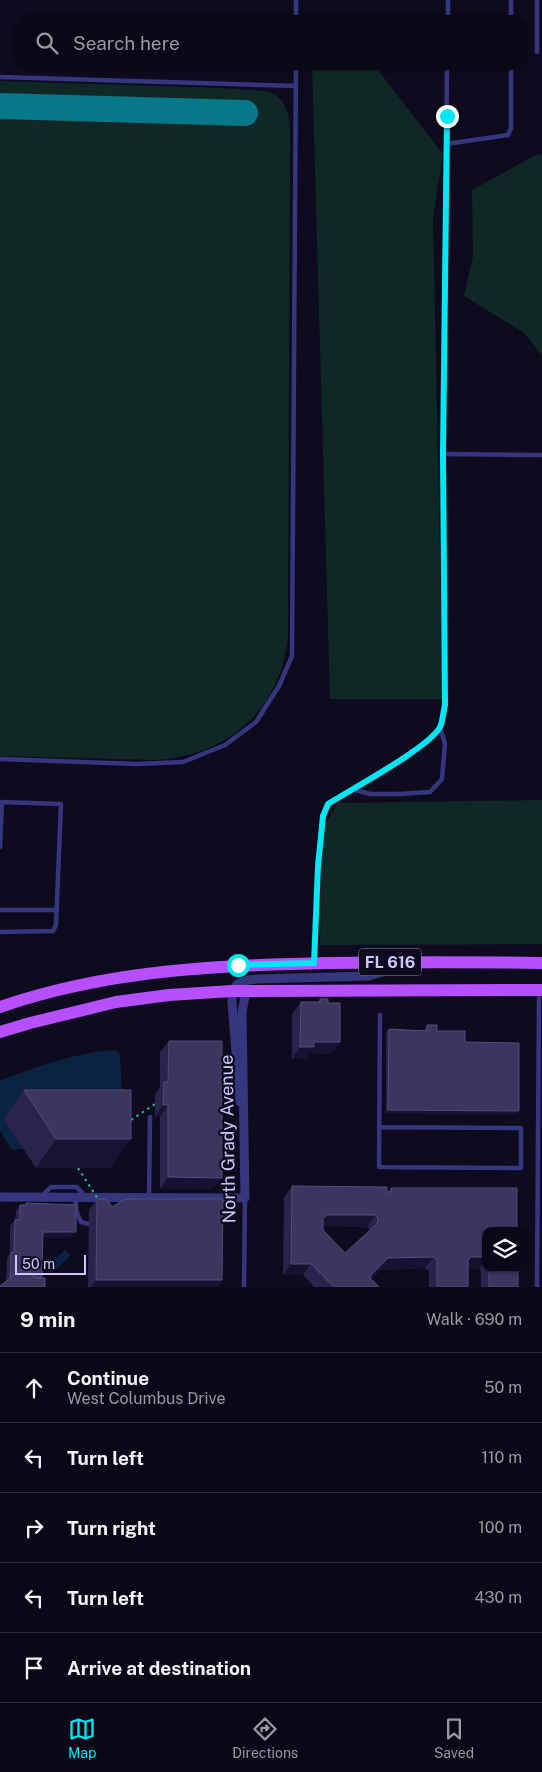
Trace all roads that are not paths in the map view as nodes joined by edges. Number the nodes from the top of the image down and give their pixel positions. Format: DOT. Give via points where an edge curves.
graph roads {
  1 [pos="296,0"];
  2 [pos="448,0"];
  3 [pos="511,0"];
  4 [pos="536,0"];
  5 [pos="296,15"];
  6 [pos="448,15"];
  7 [pos="511,15"];
  8 [pos="537,52"];
  9 [pos="296,70"];
  10 [pos="447,70"];
  11 [pos="511,70"];
  12 [pos="0,77"];
  13 [pos="296,86"];
  14 [pos="446,144"];
  15 [pos="443,454"];
  16 [pos="542,455"];
  17 [pos="440,727"];
  18 [pos="0,759"];
  19 [pos="352,789"];
  20 [pos="0,847"];
  21 [pos="0,910"];
  22 [pos="57,910"];
  23 [pos="0,932"];
  24 [pos="418,962"];
  25 [pos="314,963"];
  26 [pos="542,963"];
  27 [pos="540,990"];
  28 [pos="246,991"];
  29 [pos="232,992"];
  30 [pos="0,1007"];
  31 [pos="380,1015"];
  32 [pos="0,1032"];
  33 [pos="150,1117"];
  34 [pos="540,1117"];
  35 [pos="243,1125"];
  36 [pos="379,1127"];
  37 [pos="0,1197"];
  38 [pos="40,1197"];
  39 [pos="75,1197"];
  40 [pos="86,1197"];
  41 [pos="149,1198"];
  42 [pos="245,1198"];
  43 [pos="88,1224"];
  44 [pos="244,1287"];
  45 [pos="537,1287"];
  1 -- 5 [label="lane"];
  2 -- 6 [label="lane"];
  3 -- 7 [label="lane"];
  4 -- 8 [label="lane"];
  9 -- 13 [label="lane"];
  10 -- 14 [label="lane"];
  11 -- 14 [label="lane" via="511,128 508,135"];
  12 -- 13 [label="lane"];
  13 -- 18 [label="lane" via="292,656 279,686 256,722 225,745 183,762 137,764"];
  14 -- 15 [label="lane"];
  15 -- 16 [label="lane"];
  15 -- 17 [label="lane" via="445,705"];
  17 -- 19 [label="lane" via="411,753"];
  17 -- 19 [label="lane" via="444,744 442,779 430,792 370,794"];
  19 -- 25 [label="lane" via="328,804 323,816"];
  20 -- 22 [label="lane" via="2,802 60,804"];
  21 -- 22 [label="lane"];
  22 -- 23 [label="lane" via="53,931"];
  24 -- 25 [label="main road, FL 616"];
  24 -- 26 [label="main road, FL 616"];
  24 -- 29 [label="street" via="369,976 246,980"];
  25 -- 30 [label="main road, FL 616" via="163,970 104,980"];
  27 -- 28 [label="main road, FL 616"];
  27 -- 34 [label="lane"];
  28 -- 29 [label="main road, FL 616"];
  28 -- 35 [label="street, North Grady Avenue" via="242,1012"];
  29 -- 32 [label="main road, FL 616" via="116,1002"];
  29 -- 35 [label="street"];
  31 -- 36 [label="lane"];
  33 -- 41 [label="lane"];
  34 -- 45 [label="lane"];
  35 -- 42 [label="street, North Grady Avenue"];
  36 -- 36 [label="lane" via="379,1167 521,1168 521,1128"];
  37 -- 38 [label="street"];
  38 -- 39 [label="street"];
  38 -- 40 [label="lane" via="51,1187 77,1187"];
  39 -- 40 [label="street"];
  39 -- 43 [label="lane" via="79,1218"];
  40 -- 41 [label="street"];
  41 -- 42 [label="street" via="174,1194 202,1201"];
  42 -- 44 [label="lane, North Grady Avenue"];
}
